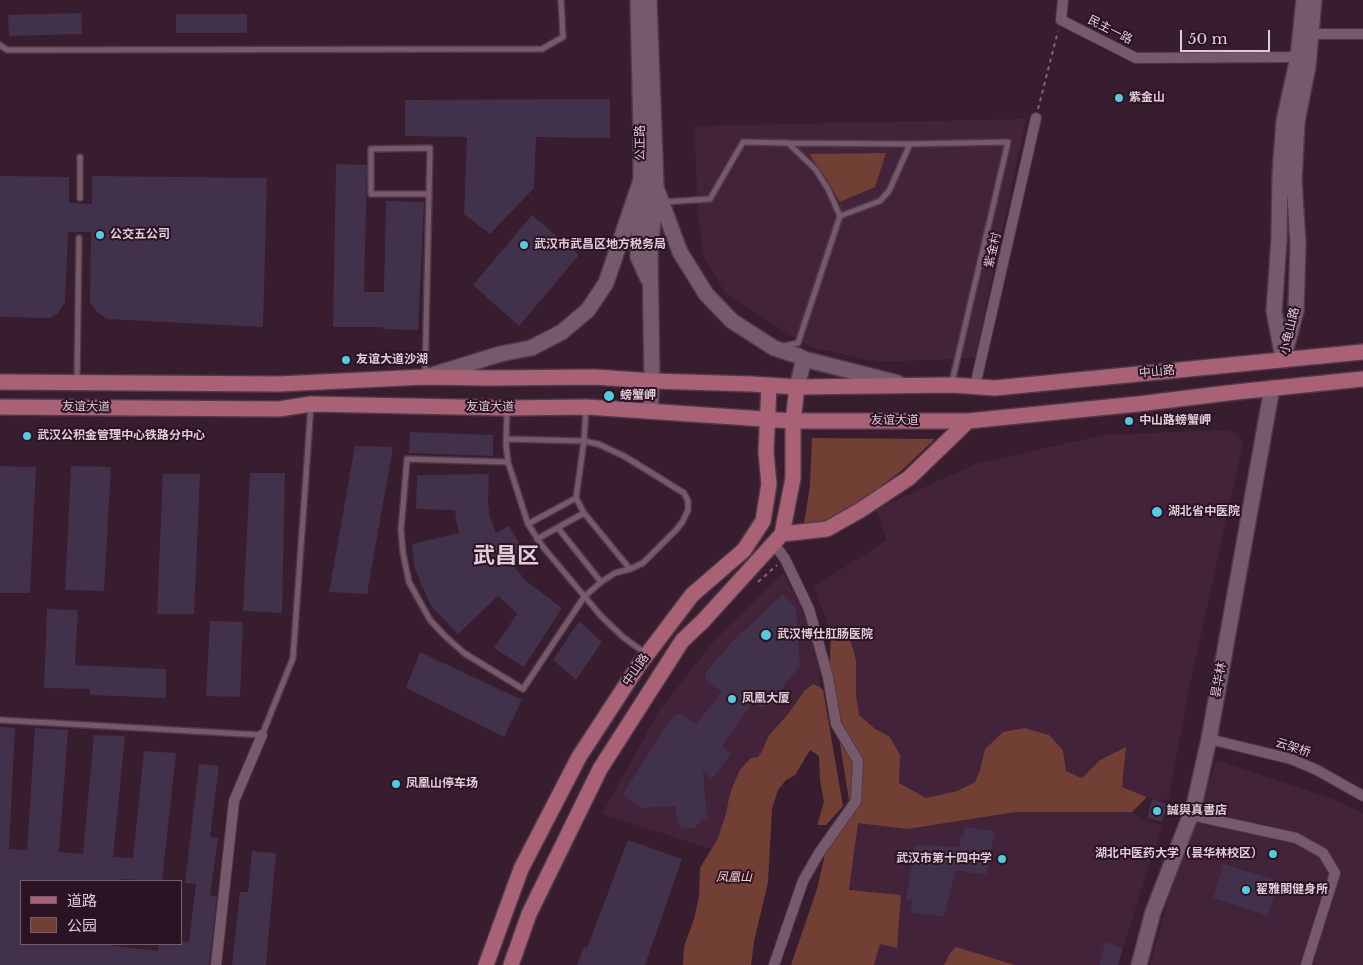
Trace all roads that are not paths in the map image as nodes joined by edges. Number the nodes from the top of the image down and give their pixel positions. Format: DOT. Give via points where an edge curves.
graph roads {
  1 [pos="561,0"];
  2 [pos="638,0"];
  3 [pos="649,0"];
  4 [pos="1063,0"];
  5 [pos="1304,0"];
  6 [pos="1314,0"];
  7 [pos="1311,34"];
  8 [pos="1363,34"];
  9 [pos="0,45"];
  10 [pos="1298,57"];
  11 [pos="1036,118"];
  12 [pos="788,143"];
  13 [pos="910,144"];
  14 [pos="80,157"];
  15 [pos="641,180"];
  16 [pos="656,186"];
  17 [pos="429,194"];
  18 [pos="80,198"];
  19 [pos="661,202"];
  20 [pos="840,216"];
  21 [pos="79,238"];
  22 [pos="650,282"];
  23 [pos="774,348"];
  24 [pos="1363,352"];
  25 [pos="804,359"];
  26 [pos="1283,360"];
  27 [pos="425,377"];
  28 [pos="1363,379"];
  29 [pos="652,381"];
  30 [pos="0,382"];
  31 [pos="77,382"];
  32 [pos="769,385"];
  33 [pos="907,385"];
  34 [pos="952,385"];
  35 [pos="975,386"];
  36 [pos="797,387"];
  37 [pos="1272,388"];
  38 [pos="311,404"];
  39 [pos="0,407"];
  40 [pos="507,408"];
  41 [pos="586,408"];
  42 [pos="650,411"];
  43 [pos="766,419"];
  44 [pos="793,421"];
  45 [pos="974,421"];
  46 [pos="506,439"];
  47 [pos="584,441"];
  48 [pos="508,462"];
  49 [pos="576,498"];
  50 [pos="584,513"];
  51 [pos="528,524"];
  52 [pos="558,528"];
  53 [pos="537,539"];
  54 [pos="778,539"];
  55 [pos="630,569"];
  56 [pos="601,582"];
  57 [pos="584,597"];
  58 [pos="647,654"];
  59 [pos="0,720"];
  60 [pos="262,735"];
  61 [pos="1209,739"];
  62 [pos="1363,796"];
  63 [pos="1191,815"];
  64 [pos="216,965"];
  65 [pos="486,965"];
  66 [pos="511,965"];
  67 [pos="774,965"];
  68 [pos="1139,965"];
  69 [pos="1306,965"];
  1 -- 9 [label="lane" via="563,36 542,49 7,50"];
  2 -- 15 [label="main road, 公正路"];
  3 -- 16 [label="main road, 公正路"];
  4 -- 10 [label="street, 民主一路" via="1061,20 1136,58"];
  5 -- 10 [label="main road, 小龟山路"];
  6 -- 7 [label="main road, 小龟山路"];
  7 -- 8 [label="street"];
  7 -- 26 [label="main road, 小龟山路" via="1297,122 1294,180 1298,244 1296,311"];
  10 -- 26 [label="main road, 小龟山路" via="1284,120 1280,174 1274,311"];
  11 -- 35 [label="street, 紫金村"];
  12 -- 13 [label="lane"];
  12 -- 19 [label="lane" via="743,142 710,199"];
  12 -- 20 [label="lane" via="816,170"];
  13 -- 20 [label="lane" via="889,191 880,201"];
  13 -- 34 [label="lane" via="1008,142"];
  14 -- 18 [label="lane"];
  15 -- 22 [label="main road, 公正路" via="638,257"];
  15 -- 27 [label="main road" via="606,284 588,310 562,332 531,348"];
  16 -- 19 [label="main road"];
  16 -- 22 [label="main road, 公正路"];
  17 -- 17 [label="lane" via="430,148 371,148 371,194"];
  17 -- 27 [label="lane"];
  19 -- 23 [label="main road" via="680,252 706,294 732,321"];
  20 -- 23 [label="lane" via="798,343"];
  21 -- 31 [label="lane"];
  22 -- 29 [label="main road, 公正路"];
  23 -- 25 [label="main road"];
  24 -- 26 [label="main road, 中山路"];
  25 -- 33 [label="main road"];
  25 -- 36 [label="main road"];
  26 -- 35 [label="main road, 中山路" via="995,388"];
  27 -- 29 [label="main road, 友谊大道" via="595,377"];
  27 -- 31 [label="main road, 友谊大道" via="278,384"];
  28 -- 37 [label="main road"];
  29 -- 32 [label="main road, 友谊大道"];
  29 -- 42 [label="main road, 公正路"];
  30 -- 31 [label="main road, 友谊大道"];
  32 -- 36 [label="main road, 友谊大道"];
  32 -- 43 [label="main road, 中山路"];
  33 -- 34 [label="main road, 友谊大道"];
  33 -- 36 [label="main road, 友谊大道"];
  34 -- 35 [label="main road, 中山路"];
  36 -- 44 [label="main road"];
  37 -- 45 [label="main road"];
  37 -- 61 [label="main road, 昙华林"];
  38 -- 39 [label="main road, 友谊大道" via="279,409"];
  38 -- 40 [label="main road, 友谊大道"];
  38 -- 60 [label="lane" via="294,658"];
  40 -- 41 [label="main road, 友谊大道"];
  40 -- 46 [label="lane"];
  41 -- 42 [label="main road, 友谊大道"];
  41 -- 47 [label="lane"];
  42 -- 43 [label="main road, 友谊大道"];
  43 -- 44 [label="main road, 友谊大道"];
  43 -- 58 [label="main road, 中山路" via="769,484 763,521 744,550 692,596"];
  44 -- 45 [label="main road, 友谊大道"];
  44 -- 54 [label="main road" via="794,478"];
  45 -- 54 [label="main road" via="909,478 860,512 827,529"];
  46 -- 47 [label="lane"];
  46 -- 48 [label="lane"];
  47 -- 49 [label="lane"];
  47 -- 55 [label="lane" via="624,456 684,493 688,501 683,521 643,563"];
  48 -- 51 [label="lane"];
  48 -- 57 [label="lane" via="407,460 402,553 409,582 430,620 464,653 523,689"];
  49 -- 50 [label="lane"];
  49 -- 51 [label="lane"];
  50 -- 52 [label="lane"];
  50 -- 55 [label="lane"];
  51 -- 53 [label="lane"];
  52 -- 53 [label="lane"];
  52 -- 56 [label="lane"];
  53 -- 57 [label="lane"];
  54 -- 66 [label="main road, 中山路" via="682,641 600,769 529,914"];
  54 -- 67 [label="street" via="810,609 828,677 836,724 858,761 856,801 819,852 803,882"];
  55 -- 56 [label="lane"];
  56 -- 57 [label="lane"];
  57 -- 58 [label="lane" via="610,626"];
  58 -- 65 [label="main road, 中山路" via="574,766 521,869"];
  59 -- 60 [label="lane"];
  60 -- 64 [label="street" via="234,800"];
  61 -- 62 [label="street, 云架桥" via="1291,759"];
  61 -- 63 [label="main road, 昙华林"];
  63 -- 68 [label="main road, 昙华林" via="1153,912"];
  63 -- 69 [label="street" via="1296,838 1323,852 1335,873"];
}
